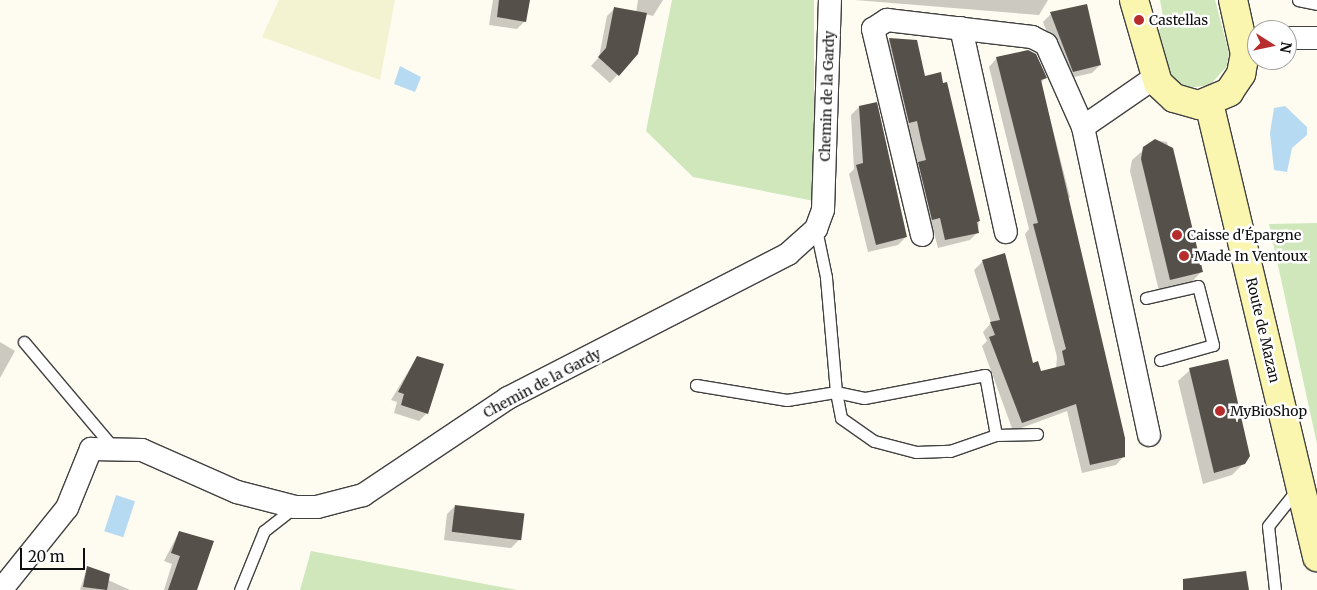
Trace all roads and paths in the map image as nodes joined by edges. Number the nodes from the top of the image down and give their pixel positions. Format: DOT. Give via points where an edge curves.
graph roads {
  1 [pos="830,0"];
  2 [pos="1134,0"];
  3 [pos="1233,0"];
  4 [pos="1298,0"];
  5 [pos="1317,4"];
  6 [pos="962,28"];
  7 [pos="1247,36"];
  8 [pos="1297,38"];
  9 [pos="1317,38"];
  10 [pos="1247,54"];
  11 [pos="1154,78"];
  12 [pos="1209,103"];
  13 [pos="1083,127"];
  14 [pos="816,229"];
  15 [pos="1006,232"];
  16 [pos="922,235"];
  17 [pos="1146,298"];
  18 [pos="24,342"];
  19 [pos="1160,360"];
  20 [pos="696,385"];
  21 [pos="836,392"];
  22 [pos="1037,434"];
  23 [pos="996,435"];
  24 [pos="1149,435"];
  25 [pos="112,446"];
  26 [pos="1300,485"];
  27 [pos="295,507"];
  28 [pos="1317,557"];
  29 [pos="1,590"];
  30 [pos="240,590"];
  31 [pos="1275,590"];
  1 -- 14 [label="street, Chemin de la Gardy" via="823,210"];
  2 -- 11 [label="main road"];
  3 -- 7 [label="main road"];
  4 -- 5 [label="lane"];
  6 -- 13 [label="street" via="1032,37 1046,44"];
  6 -- 15 [label="street"];
  6 -- 16 [label="street" via="887,20 873,29"];
  8 -- 9 [label="street"];
  10 -- 12 [label="main road" via="1236,84"];
  11 -- 12 [label="main road" via="1174,98"];
  11 -- 13 [label="street"];
  12 -- 26 [label="main road, Route de Mazan"];
  13 -- 24 [label="street"];
  14 -- 21 [label="lane" via="826,277"];
  14 -- 27 [label="street, Chemin de la Gardy" via="788,254 508,398 363,495 317,507"];
  17 -- 19 [label="lane" via="1198,286 1213,345"];
  18 -- 25 [label="lane"];
  20 -- 21 [label="lane" via="787,400"];
  21 -- 23 [label="lane" via="841,418 874,441 907,450 950,451"];
  21 -- 23 [label="lane" via="864,398 985,375"];
  22 -- 23 [label="lane"];
  25 -- 27 [label="street, Chemin de la Gardy" via="142,450 237,492"];
  25 -- 29 [label="street, Chemin de la Gardy" via="90,449 67,508"];
  26 -- 28 [label="main road, Route de Mazan"];
  26 -- 31 [label="lane" via="1268,526"];
  27 -- 30 [label="lane" via="264,531"];
}
